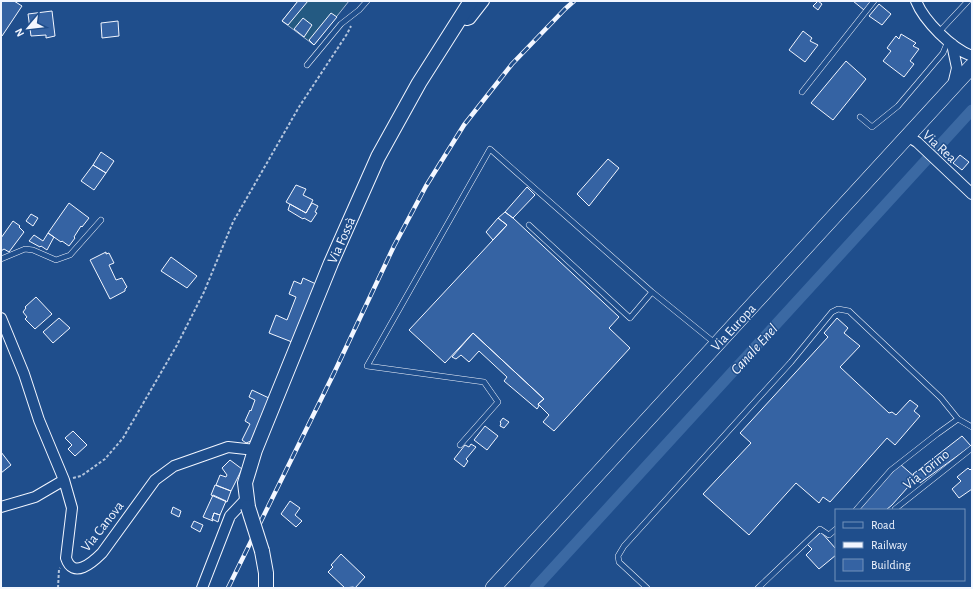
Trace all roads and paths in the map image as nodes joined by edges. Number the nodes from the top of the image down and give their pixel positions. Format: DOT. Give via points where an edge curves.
graph roads {
  1 [pos="367,1"];
  2 [pos="471,1"];
  3 [pos="484,1"];
  4 [pos="874,1"];
  5 [pos="916,1"];
  6 [pos="968,1"];
  7 [pos="358,10"];
  8 [pos="461,18"];
  9 [pos="938,32"];
  10 [pos="950,42"];
  11 [pos="972,56"];
  12 [pos="307,65"];
  13 [pos="972,66"];
  14 [pos="953,85"];
  15 [pos="802,92"];
  16 [pos="860,117"];
  17 [pos="912,139"];
  18 [pos="972,194"];
  19 [pos="102,220"];
  20 [pos="529,225"];
  21 [pos="1,259"];
  22 [pos="652,292"];
  23 [pos="1,318"];
  24 [pos="717,344"];
  25 [pos="958,419"];
  26 [pos="972,427"];
  27 [pos="460,445"];
  28 [pos="972,448"];
  29 [pos="255,450"];
  30 [pos="64,480"];
  31 [pos="247,502"];
  32 [pos="1,508"];
  33 [pos="857,509"];
  34 [pos="895,509"];
  35 [pos="835,530"];
  36 [pos="66,558"];
  37 [pos="58,588"];
  38 [pos="202,588"];
  39 [pos="266,588"];
  40 [pos="493,588"];
  41 [pos="647,588"];
  42 [pos="758,588"];
  1 -- 7 [label="lane"];
  2 -- 8 [label="main road, Via Fossà"];
  3 -- 8 [label="street" via="470,19"];
  4 -- 15 [label="lane"];
  5 -- 9 [label="street" via="926,20"];
  6 -- 9 [label="lane"];
  7 -- 12 [label="lane" via="341,24"];
  7 -- 30 [label="path" via="348,34 299,107 233,222 204,292 123,438 105,459 81,476"];
  8 -- 29 [label="main road, Via Fossà" via="418,83 378,157 331,263"];
  9 -- 10 [label="street"];
  10 -- 11 [label="street"];
  10 -- 14 [label="street" via="957,68"];
  10 -- 16 [label="lane" via="898,106 872,127"];
  13 -- 14 [label="main road, Via Europa"];
  14 -- 17 [label="main road, Via Europa"];
  17 -- 18 [label="street, Via Rea"];
  17 -- 24 [label="main road, Via Europa"];
  19 -- 21 [label="lane" via="70,255 56,260 25,249"];
  20 -- 22 [label="lane" via="630,318"];
  22 -- 24 [label="lane"];
  22 -- 27 [label="lane" via="490,149 367,366 484,382 498,402"];
  23 -- 30 [label="street, Via Canova"];
  24 -- 40 [label="main road, Via Europa"];
  25 -- 26 [label="lane"];
  25 -- 33 [label="lane" via="891,470"];
  25 -- 41 [label="lane" via="941,398 849,311 838,309 832,312 791,362 624,546 618,556 618,562"];
  28 -- 34 [label="lane, Via Torino"];
  29 -- 31 [label="main road, Via Fossà" via="245,483"];
  29 -- 36 [label="street, Via Canova" via="228,447 174,466 155,480 93,562 85,568 78,569 71,567"];
  30 -- 32 [label="street" via="35,497"];
  30 -- 36 [label="street, Via Canova" via="72,508"];
  31 -- 38 [label="street" via="230,516"];
  31 -- 39 [label="main road, Via Fossà, bridge" via="262,551"];
  35 -- 42 [label="lane" via="829,536 820,529"];
  36 -- 37 [label="path" via="58,569"];
}
